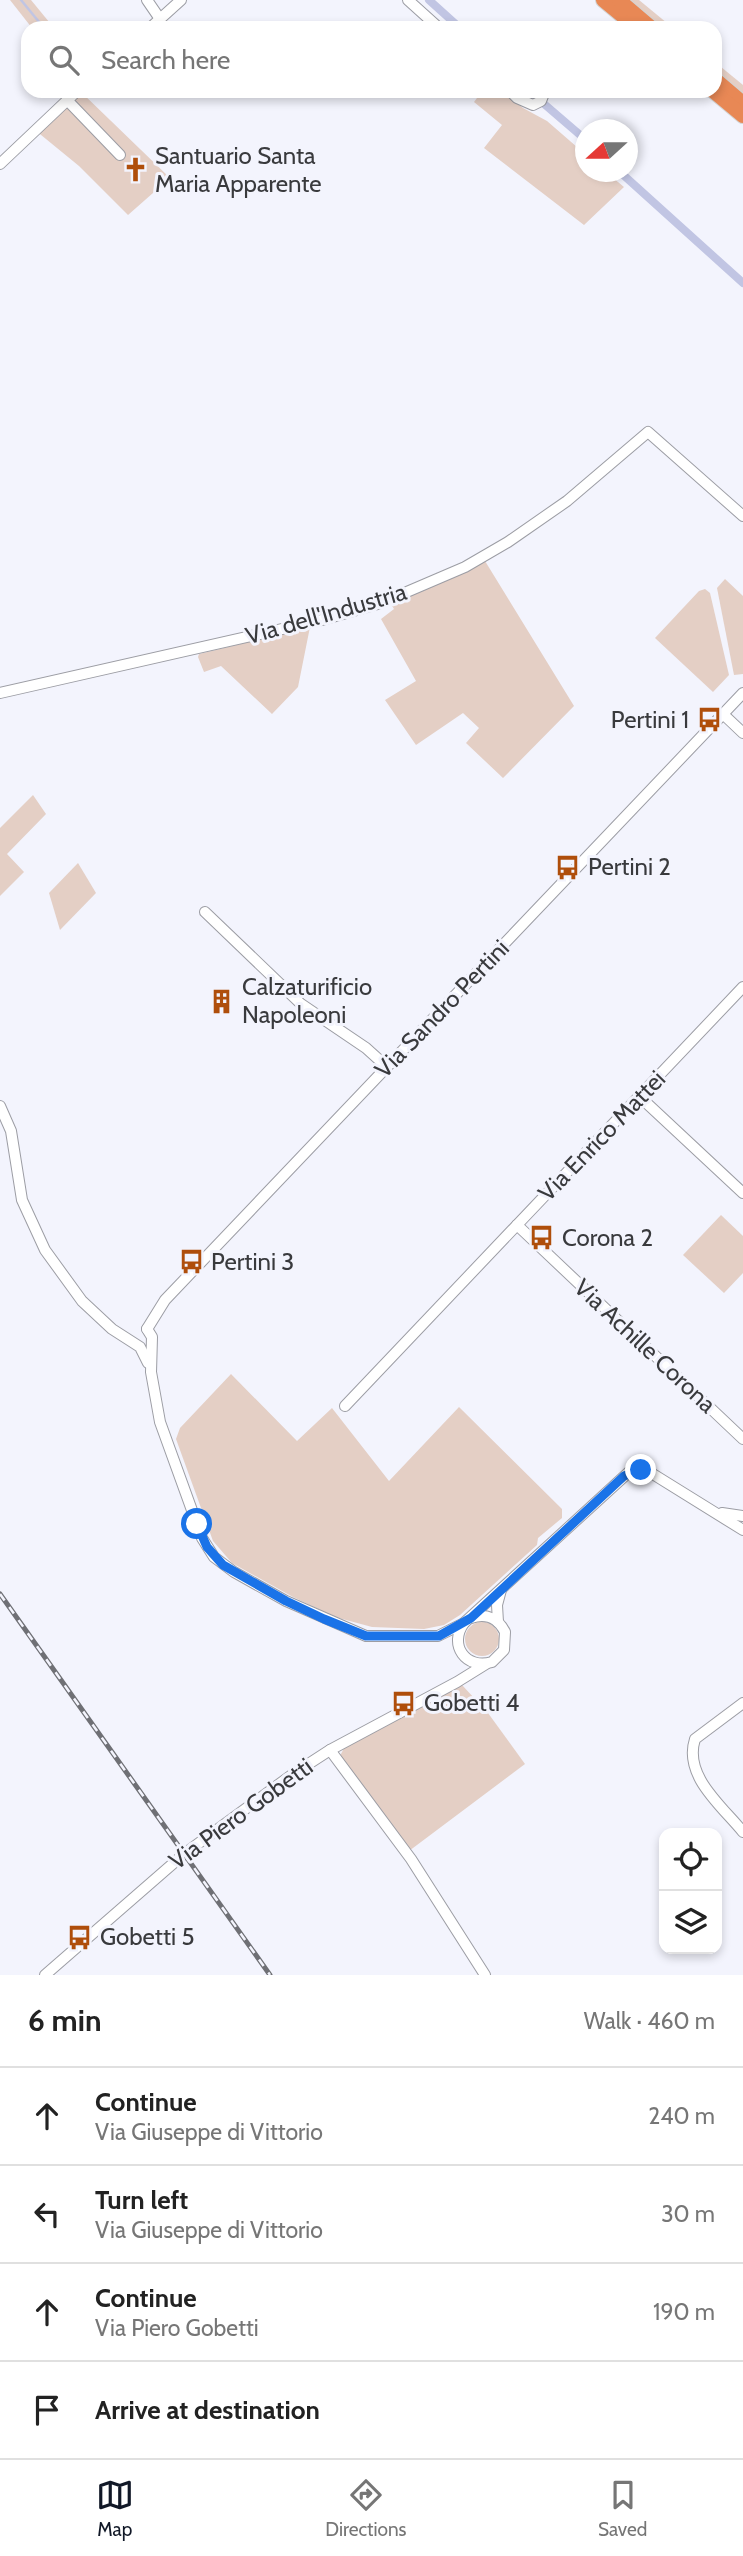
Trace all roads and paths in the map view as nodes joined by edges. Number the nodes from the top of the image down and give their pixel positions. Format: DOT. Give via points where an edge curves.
graph roads {
  1 [pos="147,0"];
  2 [pos="181,0"];
  3 [pos="408,0"];
  4 [pos="603,0"];
  5 [pos="619,0"];
  6 [pos="160,19"];
  7 [pos="431,21"];
  8 [pos="628,21"];
  9 [pos="644,21"];
  10 [pos="722,85"];
  11 [pos="517,98"];
  12 [pos="542,98"];
  13 [pos="721,98"];
  14 [pos="67,100"];
  15 [pos="743,103"];
  16 [pos="743,116"];
  17 [pos="120,155"];
  18 [pos="0,164"];
  19 [pos="743,516"];
  20 [pos="0,693"];
  21 [pos="743,693"];
  22 [pos="723,714"];
  23 [pos="743,733"];
  24 [pos="205,912"];
  25 [pos="743,987"];
  26 [pos="387,1067"];
  27 [pos="639,1096"];
  28 [pos="0,1106"];
  29 [pos="743,1193"];
  30 [pos="517,1225"];
  31 [pos="139,1341"];
  32 [pos="345,1406"];
  33 [pos="743,1439"];
  34 [pos="712,1510"];
  35 [pos="743,1516"];
  36 [pos="743,1530"];
  37 [pos="502,1589"];
  38 [pos="467,1621"];
  39 [pos="498,1622"];
  40 [pos="439,1636"];
  41 [pos="460,1651"];
  42 [pos="486,1664"];
  43 [pos="457,1682"];
  44 [pos="743,1703"];
  45 [pos="330,1750"];
  46 [pos="743,1832"];
  47 [pos="46,1975"];
  48 [pos="485,1975"];
  1 -- 6 [label="street"];
  2 -- 6 [label="street"];
  3 -- 7 [label="street"];
  4 -- 8 [label="highway"];
  5 -- 9 [label="highway"];
  10 -- 15 [label="highway"];
  11 -- 12 [label="street" via="533,105"];
  13 -- 16 [label="highway"];
  14 -- 17 [label="street"];
  14 -- 18 [label="street"];
  19 -- 20 [label="street, Via dell'Industria" via="648,432 567,501 508,542 465,567 381,603"];
  21 -- 22 [label="street, Via Sandro Pertini"];
  22 -- 23 [label="street"];
  22 -- 26 [label="street, Via Sandro Pertini"];
  24 -- 26 [label="street" via="301,1004"];
  25 -- 27 [label="street, Via Enrico Mattei"];
  26 -- 31 [label="street, Via Sandro Pertini" via="164,1300 147,1329 152,1336"];
  27 -- 29 [label="street"];
  27 -- 30 [label="street, Via Enrico Mattei"];
  28 -- 31 [label="street" via="11,1131 22,1200 38,1238 72,1290 99,1318"];
  30 -- 32 [label="street, Via Enrico Mattei"];
  30 -- 33 [label="street, Via Achille Corona"];
  31 -- 40 [label="street" via="151,1372 165,1438 202,1538 214,1557 286,1601 361,1635"];
  34 -- 35 [label="street"];
  34 -- 36 [label="street"];
  34 -- 37 [label="street" via="648,1471 629,1472"];
  37 -- 38 [label="street"];
  37 -- 39 [label="street"];
  38 -- 39 [label="street" via="488,1616"];
  38 -- 40 [label="street"];
  38 -- 41 [label="street" via="458,1635"];
  39 -- 42 [label="street" via="506,1644 501,1655"];
  40 -- 41 [label="street"];
  41 -- 42 [label="street" via="475,1664"];
  41 -- 43 [label="street" via="463,1670"];
  42 -- 43 [label="street, Via Piero Gobetti"];
  43 -- 45 [label="street, Via Piero Gobetti"];
  44 -- 46 [label="street" via="695,1739 691,1755 698,1776"];
  45 -- 47 [label="street, Via Piero Gobetti" via="187,1852"];
  45 -- 48 [label="street" via="411,1859"];
}
